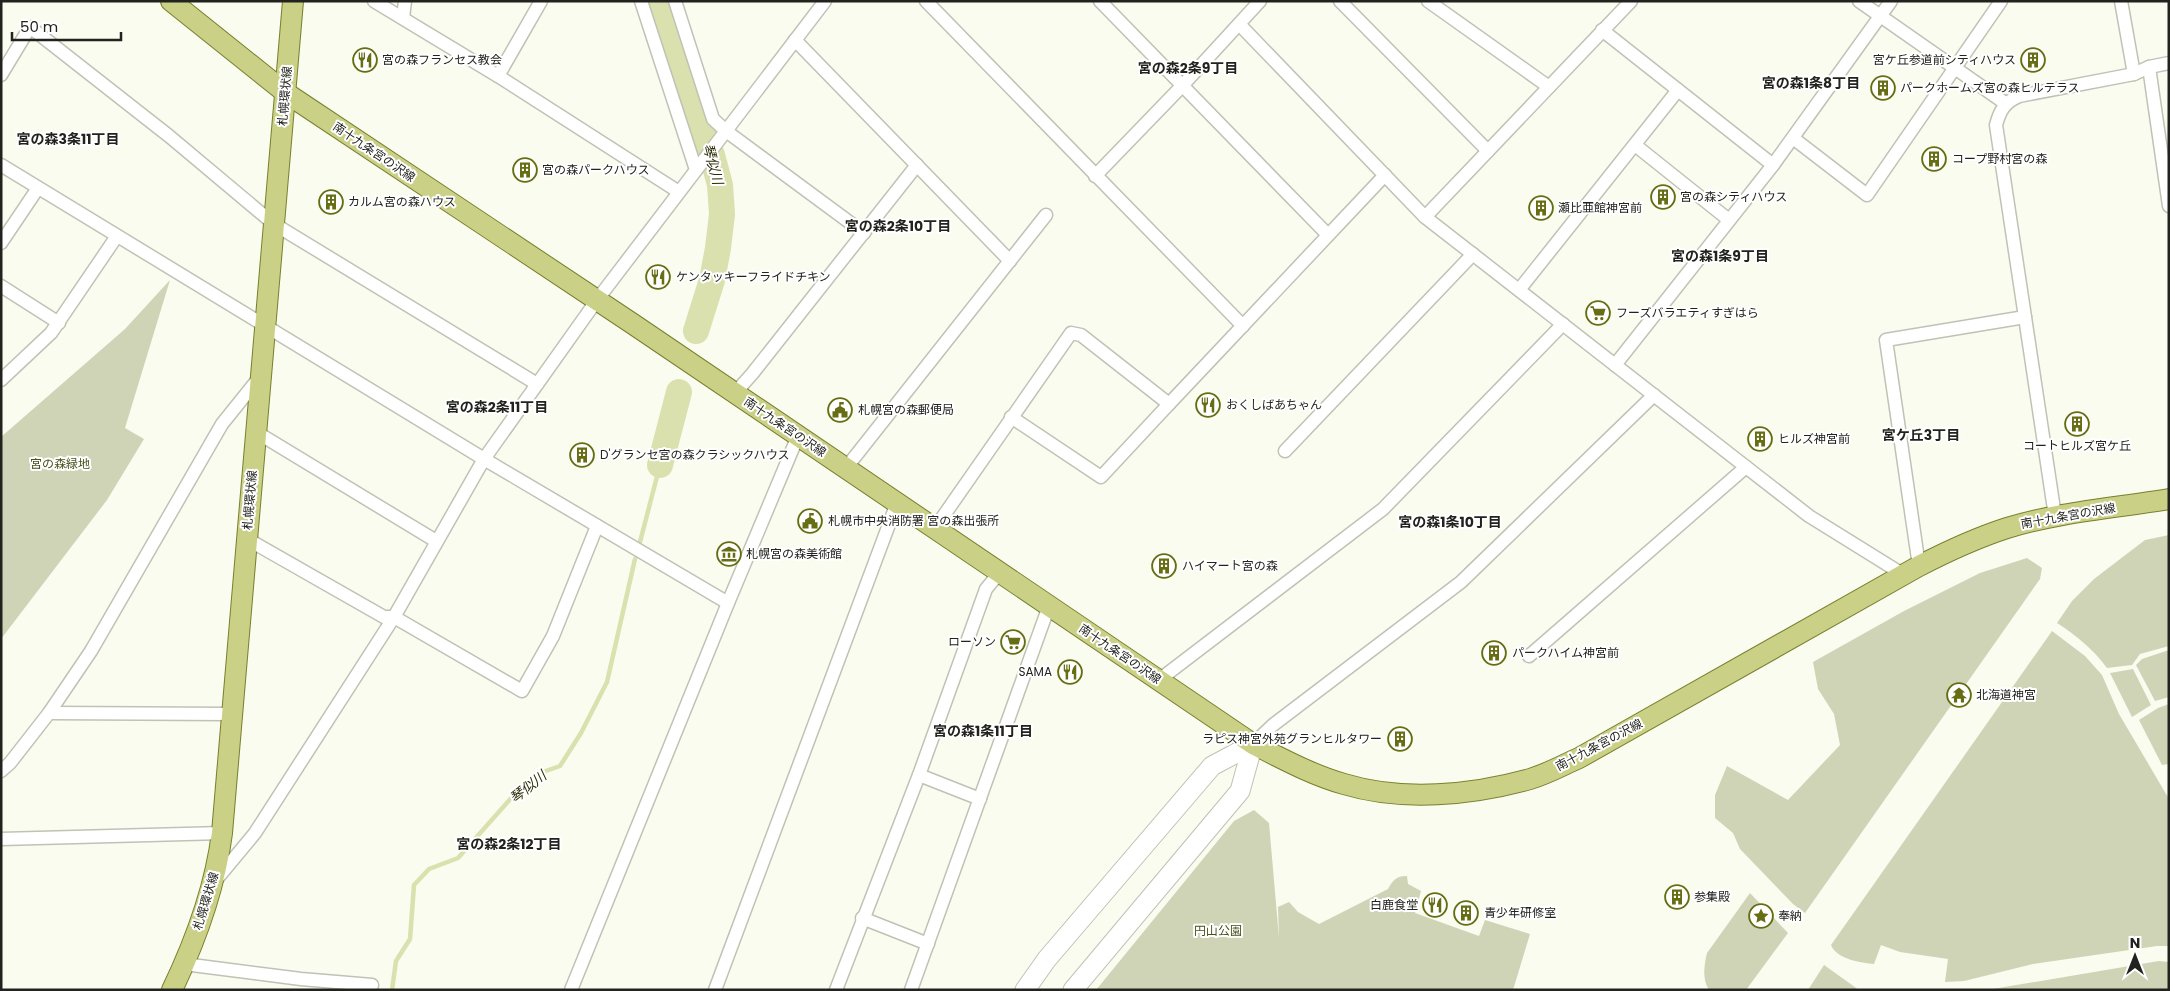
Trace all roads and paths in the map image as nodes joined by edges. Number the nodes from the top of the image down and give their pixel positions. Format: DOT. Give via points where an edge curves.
graph roads {
  1 [pos="171,1"];
  2 [pos="293,1"];
  3 [pos="374,1"];
  4 [pos="405,1"];
  5 [pos="541,1"];
  6 [pos="641,1"];
  7 [pos="675,1"];
  8 [pos="826,1"];
  9 [pos="926,1"];
  10 [pos="1100,1"];
  11 [pos="1260,1"];
  12 [pos="1340,1"];
  13 [pos="1428,1"];
  14 [pos="1631,1"];
  15 [pos="1859,1"];
  16 [pos="1891,1"];
  17 [pos="2001,1"];
  18 [pos="2120,1"];
  19 [pos="1880,16"];
  20 [pos="403,18"];
  21 [pos="1239,24"];
  22 [pos="1602,30"];
  23 [pos="795,40"];
  24 [pos="2169,63"];
  25 [pos="2149,67"];
  26 [pos="1956,68"];
  27 [pos="2134,74"];
  28 [pos="1,75"];
  29 [pos="498,76"];
  30 [pos="1182,86"];
  31 [pos="1549,86"];
  32 [pos="1678,90"];
  33 [pos="286,93"];
  34 [pos="2005,103"];
  35 [pos="726,131"];
  36 [pos="1793,138"];
  37 [pos="1635,145"];
  38 [pos="1488,151"];
  39 [pos="1,165"];
  40 [pos="700,165"];
  41 [pos="917,165"];
  42 [pos="1773,165"];
  43 [pos="1385,175"];
  44 [pos="1095,176"];
  45 [pos="38,188"];
  46 [pos="679,192"];
  47 [pos="2169,206"];
  48 [pos="1046,215"];
  49 [pos="1426,217"];
  50 [pos="1730,220"];
  51 [pos="274,224"];
  52 [pos="864,233"];
  53 [pos="1328,235"];
  54 [pos="117,236"];
  55 [pos="1,243"];
  56 [pos="1473,254"];
  57 [pos="1010,262"];
  58 [pos="1,286"];
  59 [pos="1520,290"];
  60 [pos="597,300"];
  61 [pos="2026,317"];
  62 [pos="59,323"];
  63 [pos="1563,324"];
  64 [pos="1243,326"];
  65 [pos="265,327"];
  66 [pos="1615,365"];
  67 [pos="261,376"];
  68 [pos="1,380"];
  69 [pos="537,384"];
  70 [pos="735,393"];
  71 [pos="1654,395"];
  72 [pos="1169,404"];
  73 [pos="1011,417"];
  74 [pos="256,432"];
  75 [pos="798,436"];
  76 [pos="1286,451"];
  77 [pos="484,459"];
  78 [pos="1746,467"];
  79 [pos="846,468"];
  80 [pos="2169,499"];
  81 [pos="897,503"];
  82 [pos="2055,516"];
  83 [pos="597,526"];
  84 [pos="935,528"];
  85 [pos="247,539"];
  86 [pos="436,541"];
  87 [pos="1912,570"];
  88 [pos="1000,572"];
  89 [pos="728,603"];
  90 [pos="1049,606"];
  91 [pos="394,617"];
  92 [pos="1529,656"];
  93 [pos="1159,680"];
  94 [pos="49,713"];
  95 [pos="232,714"];
  96 [pos="1253,744"];
  97 [pos="1,771"];
  98 [pos="919,775"];
  99 [pos="980,799"];
  100 [pos="222,834"];
  101 [pos="1,839"];
  102 [pos="213,884"];
  103 [pos="862,918"];
  104 [pos="928,944"];
  105 [pos="184,964"];
  106 [pos="298,985"];
  107 [pos="913,989"];
  108 [pos="172,990"];
  109 [pos="370,990"];
  110 [pos="571,990"];
  111 [pos="715,990"];
  112 [pos="836,990"];
  113 [pos="1025,990"];
  114 [pos="1073,990"];
  1 -- 33 [label="main road, 南十九条宮の沢線"];
  2 -- 33 [label="main road, 札幌環状線"];
  3 -- 20 [label="street"];
  4 -- 20 [label="street"];
  5 -- 29 [label="street"];
  6 -- 40 [label="street"];
  7 -- 35 [label="street" via="713,118"];
  8 -- 23 [label="street"];
  9 -- 44 [label="street"];
  10 -- 30 [label="street"];
  11 -- 21 [label="street"];
  12 -- 38 [label="street"];
  13 -- 31 [label="street"];
  14 -- 22 [label="street"];
  15 -- 19 [label="street"];
  16 -- 19 [label="street"];
  17 -- 26 [label="street"];
  18 -- 27 [label="street"];
  19 -- 26 [label="street"];
  19 -- 36 [label="street"];
  20 -- 29 [label="street"];
  21 -- 30 [label="street"];
  21 -- 43 [label="street"];
  22 -- 31 [label="street"];
  22 -- 32 [label="street"];
  23 -- 35 [label="street"];
  23 -- 41 [label="street"];
  24 -- 25 [label="street"];
  25 -- 27 [label="street"];
  25 -- 47 [label="street"];
  26 -- 34 [label="street"];
  26 -- 36 [label="street" via="1867,195"];
  27 -- 34 [label="street" via="2019,96"];
  28 -- 51 [label="street" via="30,27 169,136"];
  29 -- 46 [label="street"];
  30 -- 44 [label="street"];
  30 -- 53 [label="street"];
  31 -- 38 [label="street"];
  32 -- 37 [label="street"];
  32 -- 42 [label="street"];
  33 -- 51 [label="main road, 札幌環状線"];
  33 -- 60 [label="main road, 南十九条宮の沢線"];
  34 -- 61 [label="street" via="1996,125"];
  35 -- 40 [label="street"];
  35 -- 52 [label="street"];
  36 -- 42 [label="street"];
  37 -- 50 [label="street"];
  37 -- 59 [label="street"];
  38 -- 49 [label="street"];
  39 -- 45 [label="street"];
  40 -- 46 [label="street"];
  41 -- 52 [label="street"];
  41 -- 57 [label="street"];
  42 -- 50 [label="street"];
  43 -- 49 [label="street"];
  43 -- 53 [label="street"];
  44 -- 64 [label="street"];
  45 -- 54 [label="street"];
  45 -- 55 [label="street"];
  46 -- 60 [label="street"];
  48 -- 57 [label="street"];
  49 -- 56 [label="street"];
  50 -- 66 [label="street"];
  51 -- 65 [label="main road, 札幌環状線"];
  51 -- 69 [label="street"];
  52 -- 70 [label="street"];
  53 -- 64 [label="street"];
  54 -- 62 [label="street"];
  54 -- 65 [label="street"];
  56 -- 59 [label="street"];
  56 -- 76 [label="street"];
  57 -- 79 [label="street"];
  58 -- 62 [label="street"];
  59 -- 63 [label="street"];
  60 -- 69 [label="street"];
  60 -- 70 [label="main road, 南十九条宮の沢線"];
  61 -- 82 [label="street"];
  61 -- 87 [label="street" via="1886,340"];
  62 -- 68 [label="street"];
  63 -- 66 [label="street"];
  63 -- 93 [label="street" via="1383,509"];
  64 -- 72 [label="street"];
  65 -- 67 [label="main road, 札幌環状線"];
  65 -- 77 [label="street"];
  66 -- 71 [label="street"];
  67 -- 74 [label="main road, 札幌環状線"];
  67 -- 94 [label="street" via="222,424 91,651"];
  69 -- 77 [label="street"];
  70 -- 75 [label="main road, 南十九条宮の沢線"];
  71 -- 78 [label="street"];
  71 -- 96 [label="street" via="1461,582 1273,725"];
  72 -- 73 [label="street" via="1101,477"];
  72 -- 73 [label="street" via="1081,335 1071,333"];
  73 -- 84 [label="street"];
  74 -- 85 [label="main road, 札幌環状線"];
  74 -- 86 [label="street"];
  75 -- 79 [label="main road, 南十九条宮の沢線"];
  75 -- 89 [label="street"];
  77 -- 83 [label="street"];
  77 -- 86 [label="street"];
  78 -- 87 [label="street" via="1809,516"];
  78 -- 92 [label="street"];
  79 -- 81 [label="main road, 南十九条宮の沢線"];
  80 -- 82 [label="main road, 南十九条宮の沢線"];
  81 -- 84 [label="main road, 南十九条宮の沢線"];
  81 -- 111 [label="street"];
  82 -- 87 [label="main road, 南十九条宮の沢線" via="1982,537"];
  83 -- 89 [label="street"];
  83 -- 91 [label="street" via="553,636 522,691"];
  84 -- 88 [label="main road, 南十九条宮の沢線"];
  85 -- 91 [label="street" via="384,617"];
  85 -- 95 [label="main road, 札幌環状線"];
  86 -- 91 [label="street"];
  87 -- 96 [label="main road, 南十九条宮の沢線" via="1579,758 1532,778 1483,790 1386,792 1345,784 1298,768"];
  88 -- 90 [label="main road, 南十九条宮の沢線"];
  88 -- 98 [label="street" via="986,589"];
  89 -- 110 [label="street"];
  90 -- 93 [label="main road, 南十九条宮の沢線"];
  90 -- 99 [label="street"];
  91 -- 102 [label="street" via="255,833"];
  93 -- 96 [label="main road, 南十九条宮の沢線"];
  94 -- 95 [label="street"];
  94 -- 97 [label="street"];
  95 -- 100 [label="main road, 札幌環状線"];
  96 -- 113 [label="street" via="1212,766 1046,959"];
  96 -- 114 [label="street" via="1240,791"];
  98 -- 99 [label="street"];
  98 -- 103 [label="street"];
  99 -- 104 [label="street"];
  100 -- 101 [label="street"];
  100 -- 102 [label="main road, 札幌環状線"];
  102 -- 105 [label="main road, 札幌環状線"];
  103 -- 104 [label="street"];
  103 -- 112 [label="street"];
  104 -- 107 [label="street"];
  105 -- 106 [label="street"];
  105 -- 108 [label="main road, 札幌環状線"];
  106 -- 109 [label="street" via="372,985"];
}
